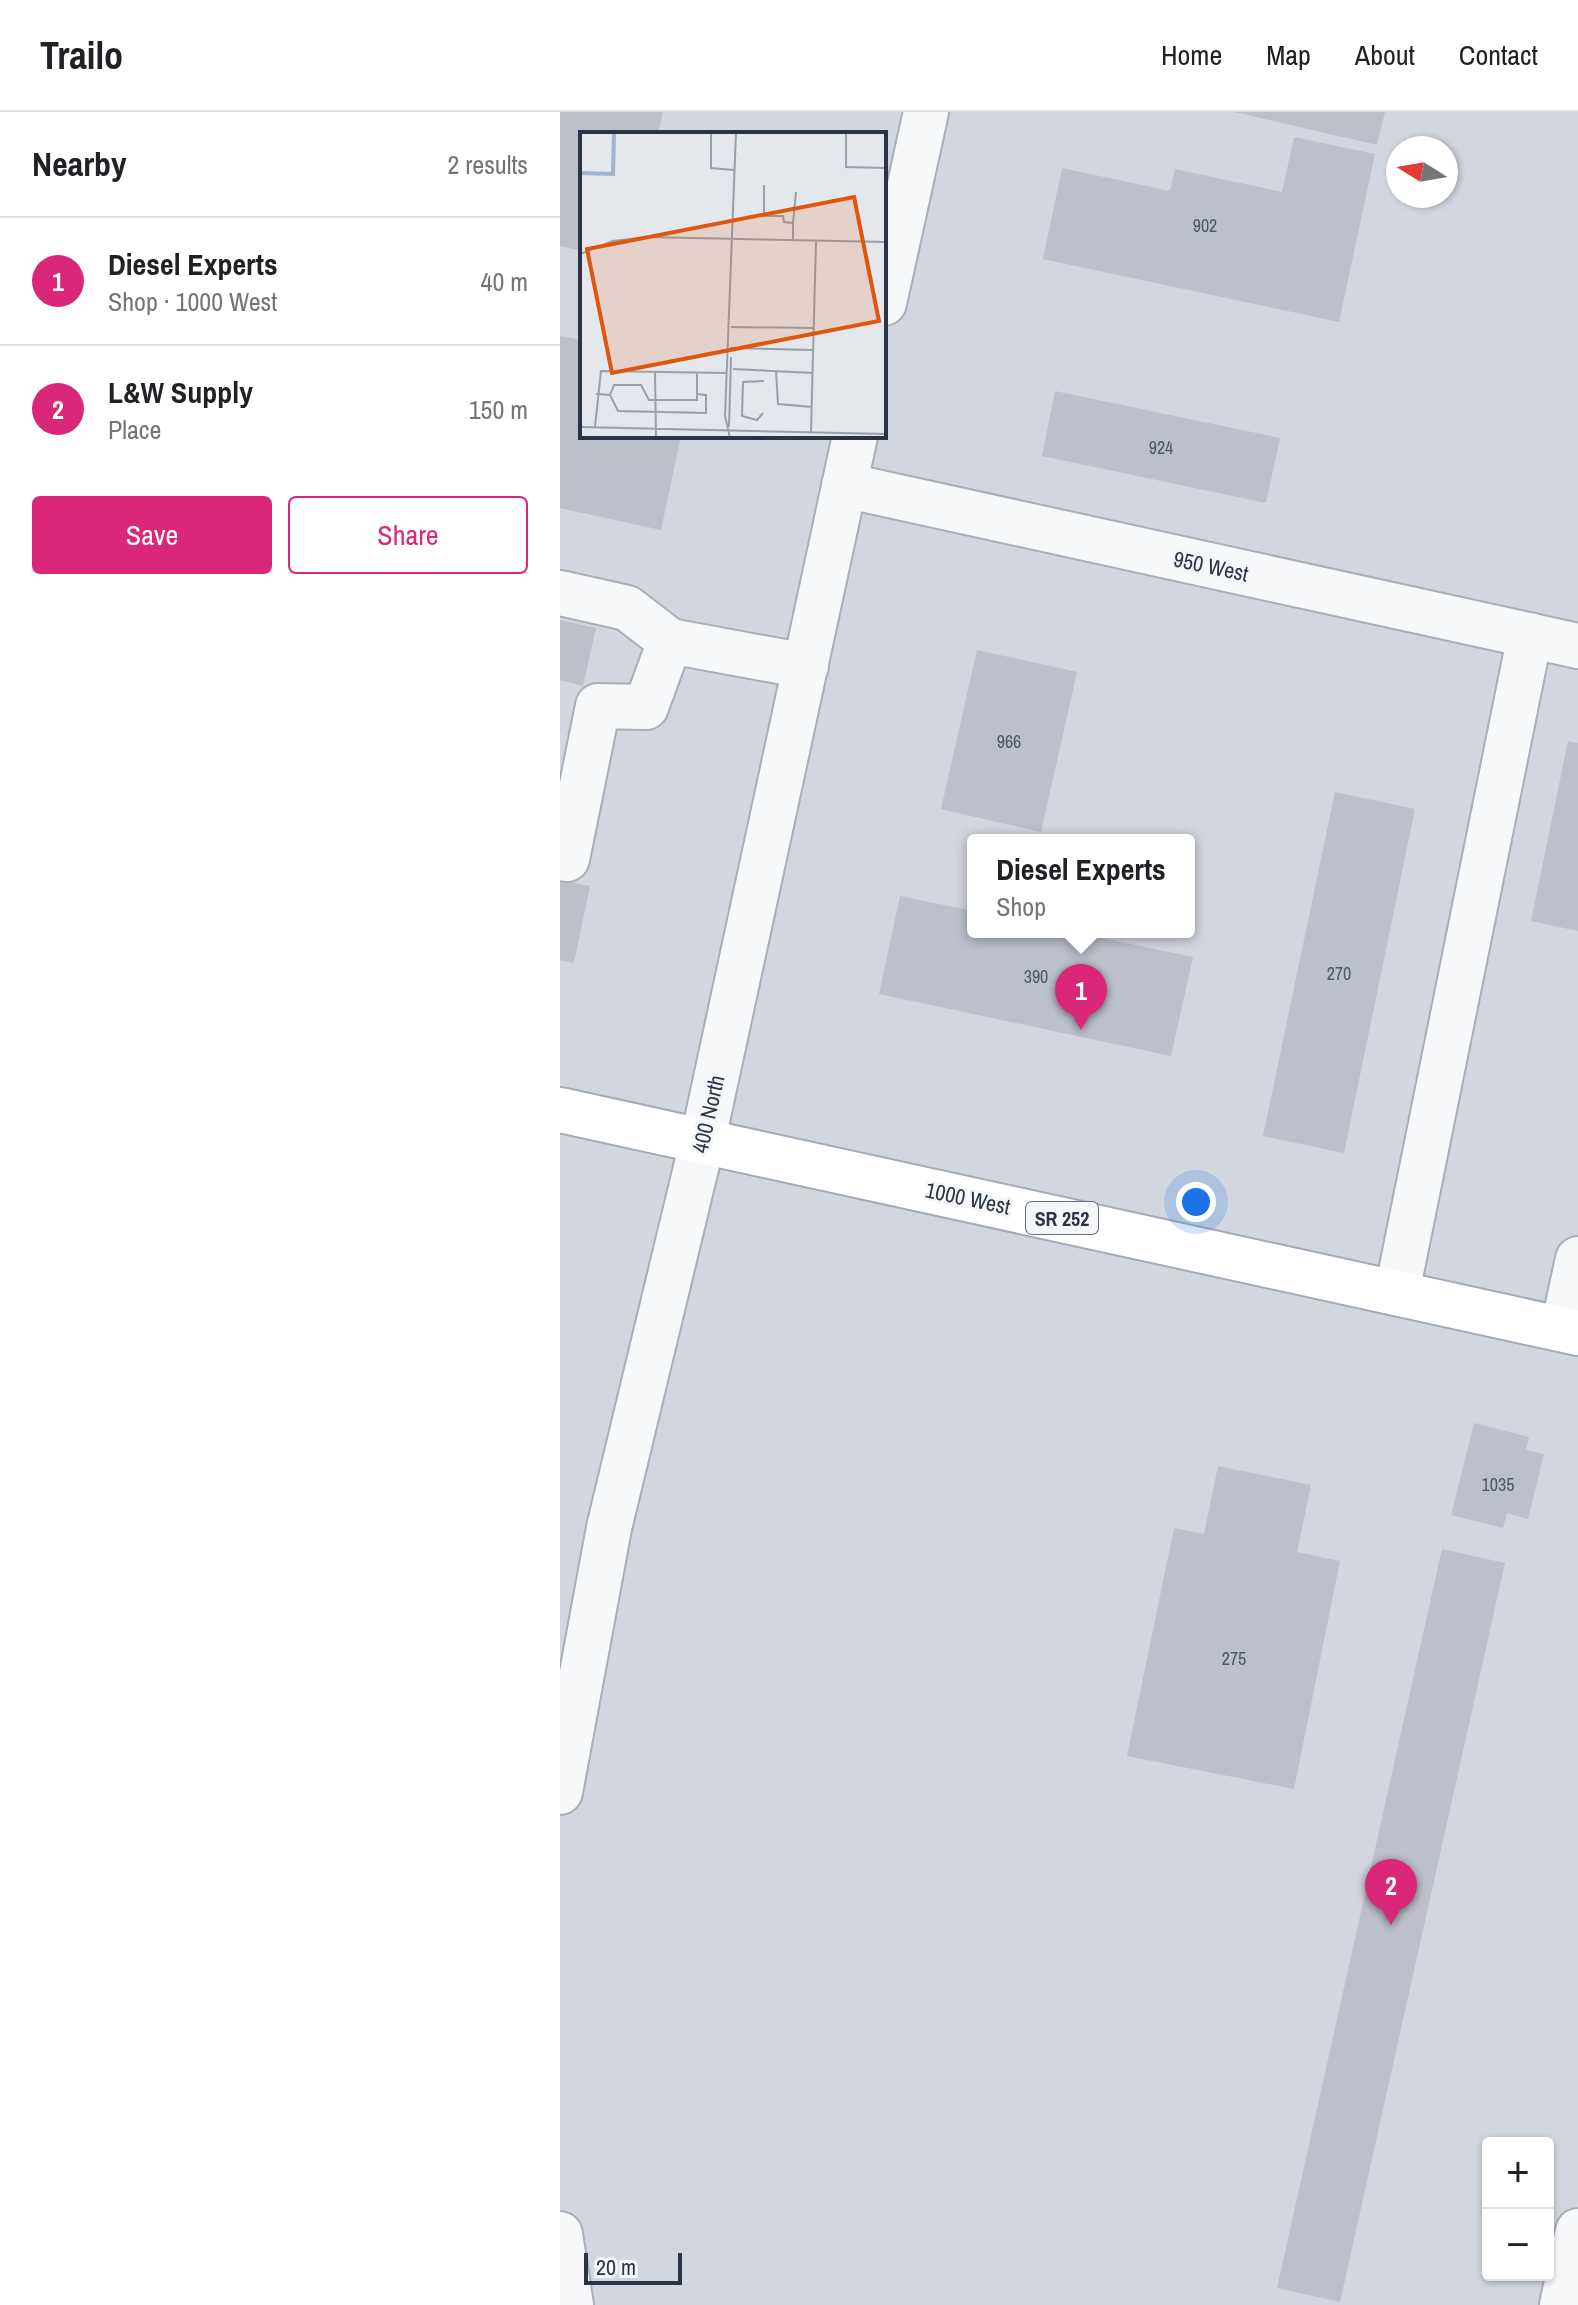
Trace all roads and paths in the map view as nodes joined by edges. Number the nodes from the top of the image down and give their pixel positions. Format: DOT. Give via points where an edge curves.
graph roads {
  1 [pos="926,112"];
  2 [pos="886,294"];
  3 [pos="855,438"];
  4 [pos="844,485"];
  5 [pos="560,593"];
  6 [pos="1530,635"];
  7 [pos="670,641"];
  8 [pos="1578,646"];
  9 [pos="806,666"];
  10 [pos="560,858"];
  11 [pos="560,1110"];
  12 [pos="703,1139"];
  13 [pos="1578,1259"];
  14 [pos="1397,1292"];
  15 [pos="1573,1330"];
  16 [pos="560,1792"];
  17 [pos="1578,2231"];
  18 [pos="560,2234"];
  19 [pos="571,2305"];
  20 [pos="1562,2305"];
  1 -- 2 [label="street"];
  3 -- 4 [label="street, 400 North"];
  4 -- 6 [label="street, 950 West"];
  4 -- 9 [label="street, 400 North"];
  5 -- 7 [label="street" via="627,608"];
  6 -- 8 [label="street, 950 West"];
  6 -- 14 [label="street"];
  7 -- 9 [label="street"];
  7 -- 10 [label="street" via="646,707 598,706 567,859"];
  9 -- 12 [label="street, 400 North"];
  11 -- 12 [label="main road, 1000 West / SR 252"];
  12 -- 14 [label="main road, 1000 West / SR 252"];
  12 -- 16 [label="street, 400 North" via="609,1528"];
  13 -- 15 [label="street"];
  14 -- 15 [label="main road, 1000 West / SR 252"];
  17 -- 20 [label="street"];
  18 -- 19 [label="street"];
}
